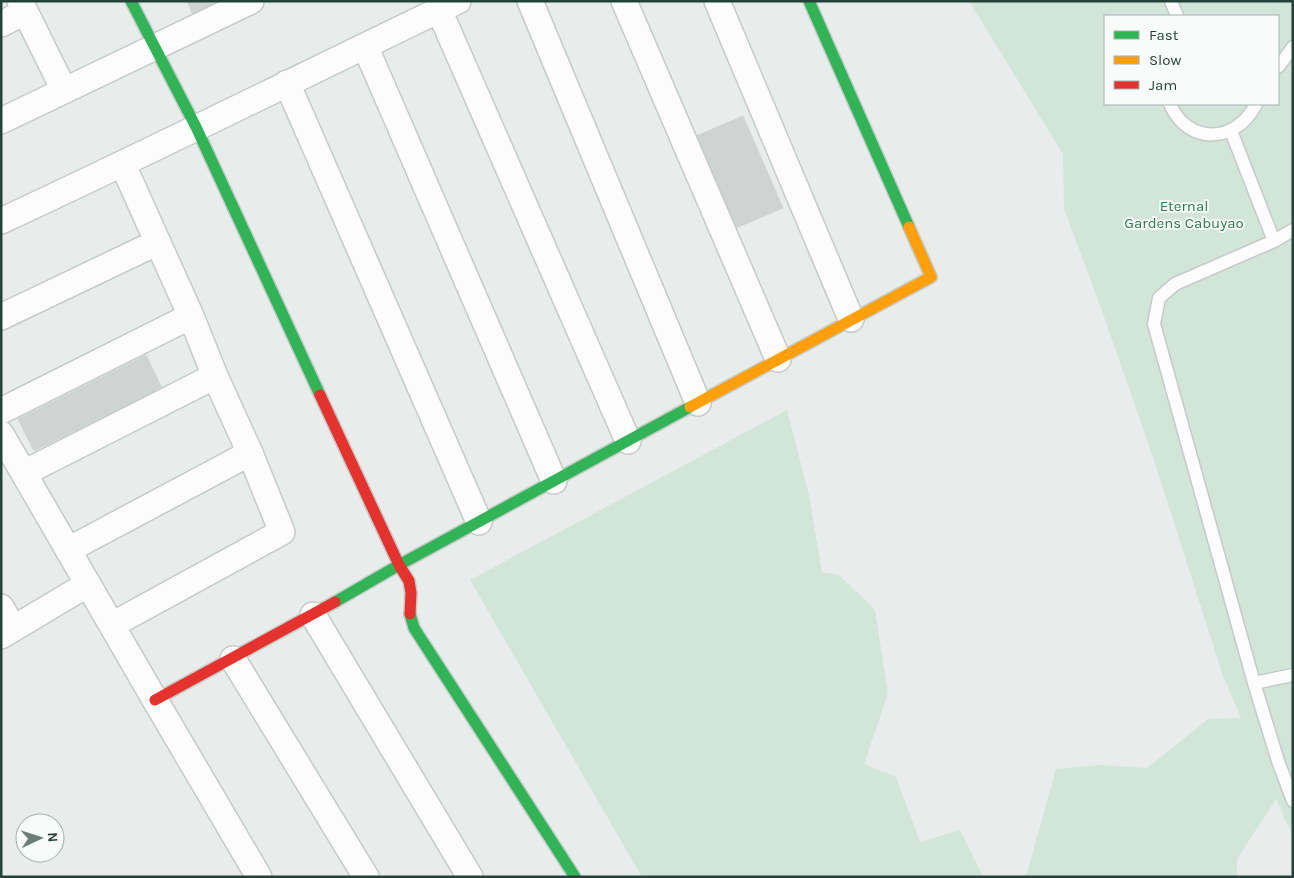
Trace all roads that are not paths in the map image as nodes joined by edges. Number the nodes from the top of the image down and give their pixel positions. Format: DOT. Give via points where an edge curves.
graph roads {
  1 [pos="131,1"];
  2 [pos="530,1"];
  3 [pos="624,1"];
  4 [pos="717,1"];
  5 [pos="809,1"];
  6 [pos="1171,1"];
  7 [pos="241,3"];
  8 [pos="448,6"];
  9 [pos="23,7"];
  10 [pos="1177,15"];
  11 [pos="1,24"];
  12 [pos="365,46"];
  13 [pos="1293,47"];
  14 [pos="154,48"];
  15 [pos="1279,65"];
  16 [pos="288,83"];
  17 [pos="64,90"];
  18 [pos="1171,105"];
  19 [pos="1255,105"];
  20 [pos="1,121"];
  21 [pos="196,128"];
  22 [pos="1231,131"];
  23 [pos="123,165"];
  24 [pos="1,221"];
  25 [pos="1293,230"];
  26 [pos="1274,241"];
  27 [pos="158,242"];
  28 [pos="1,316"];
  29 [pos="190,316"];
  30 [pos="851,319"];
  31 [pos="778,359"];
  32 [pos="215,376"];
  33 [pos="698,403"];
  34 [pos="1,411"];
  35 [pos="1,434"];
  36 [pos="628,440"];
  37 [pos="250,453"];
  38 [pos="24,473"];
  39 [pos="554,481"];
  40 [pos="479,522"];
  41 [pos="68,550"];
  42 [pos="399,565"];
  43 [pos="88,584"];
  44 [pos="313,615"];
  45 [pos="5,624"];
  46 [pos="112,625"];
  47 [pos="233,659"];
  48 [pos="1293,675"];
  49 [pos="1254,683"];
  50 [pos="155,700"];
  51 [pos="1293,802"];
  52 [pos="259,877"];
  53 [pos="366,877"];
  54 [pos="470,877"];
  55 [pos="575,877"];
  1 -- 14 [label="street"];
  2 -- 33 [label="street"];
  3 -- 31 [label="street"];
  4 -- 30 [label="street"];
  5 -- 30 [label="street" via="931,277"];
  6 -- 10 [label="lane"];
  7 -- 14 [label="street"];
  8 -- 12 [label="street"];
  8 -- 36 [label="street"];
  9 -- 11 [label="street"];
  9 -- 17 [label="street"];
  12 -- 16 [label="street"];
  12 -- 39 [label="street"];
  13 -- 15 [label="lane"];
  14 -- 17 [label="street"];
  14 -- 21 [label="street"];
  16 -- 21 [label="street"];
  16 -- 40 [label="street"];
  17 -- 20 [label="street"];
  18 -- 22 [label="lane" via="1183,123 1194,130 1206,134"];
  19 -- 22 [label="lane" via="1242,124"];
  21 -- 23 [label="street"];
  21 -- 42 [label="street"];
  22 -- 26 [label="lane"];
  23 -- 24 [label="street"];
  23 -- 27 [label="street"];
  25 -- 26 [label="lane"];
  26 -- 49 [label="lane" via="1175,284 1159,298 1154,324"];
  27 -- 28 [label="street"];
  27 -- 29 [label="street"];
  29 -- 32 [label="street"];
  29 -- 34 [label="street"];
  30 -- 31 [label="street"];
  31 -- 33 [label="street"];
  32 -- 37 [label="street"];
  32 -- 38 [label="street"];
  33 -- 36 [label="street"];
  35 -- 38 [label="street"];
  36 -- 39 [label="street"];
  37 -- 41 [label="street"];
  37 -- 46 [label="street" via="282,532"];
  38 -- 41 [label="street"];
  39 -- 40 [label="street"];
  40 -- 42 [label="street"];
  41 -- 43 [label="street"];
  42 -- 44 [label="street"];
  42 -- 55 [label="street" via="409,581 408,611 414,628"];
  43 -- 45 [label="street"];
  43 -- 46 [label="street"];
  44 -- 47 [label="street"];
  44 -- 54 [label="street"];
  46 -- 50 [label="street"];
  47 -- 50 [label="street"];
  47 -- 53 [label="street"];
  48 -- 49 [label="lane"];
  49 -- 51 [label="lane"];
  50 -- 52 [label="street"];
}
